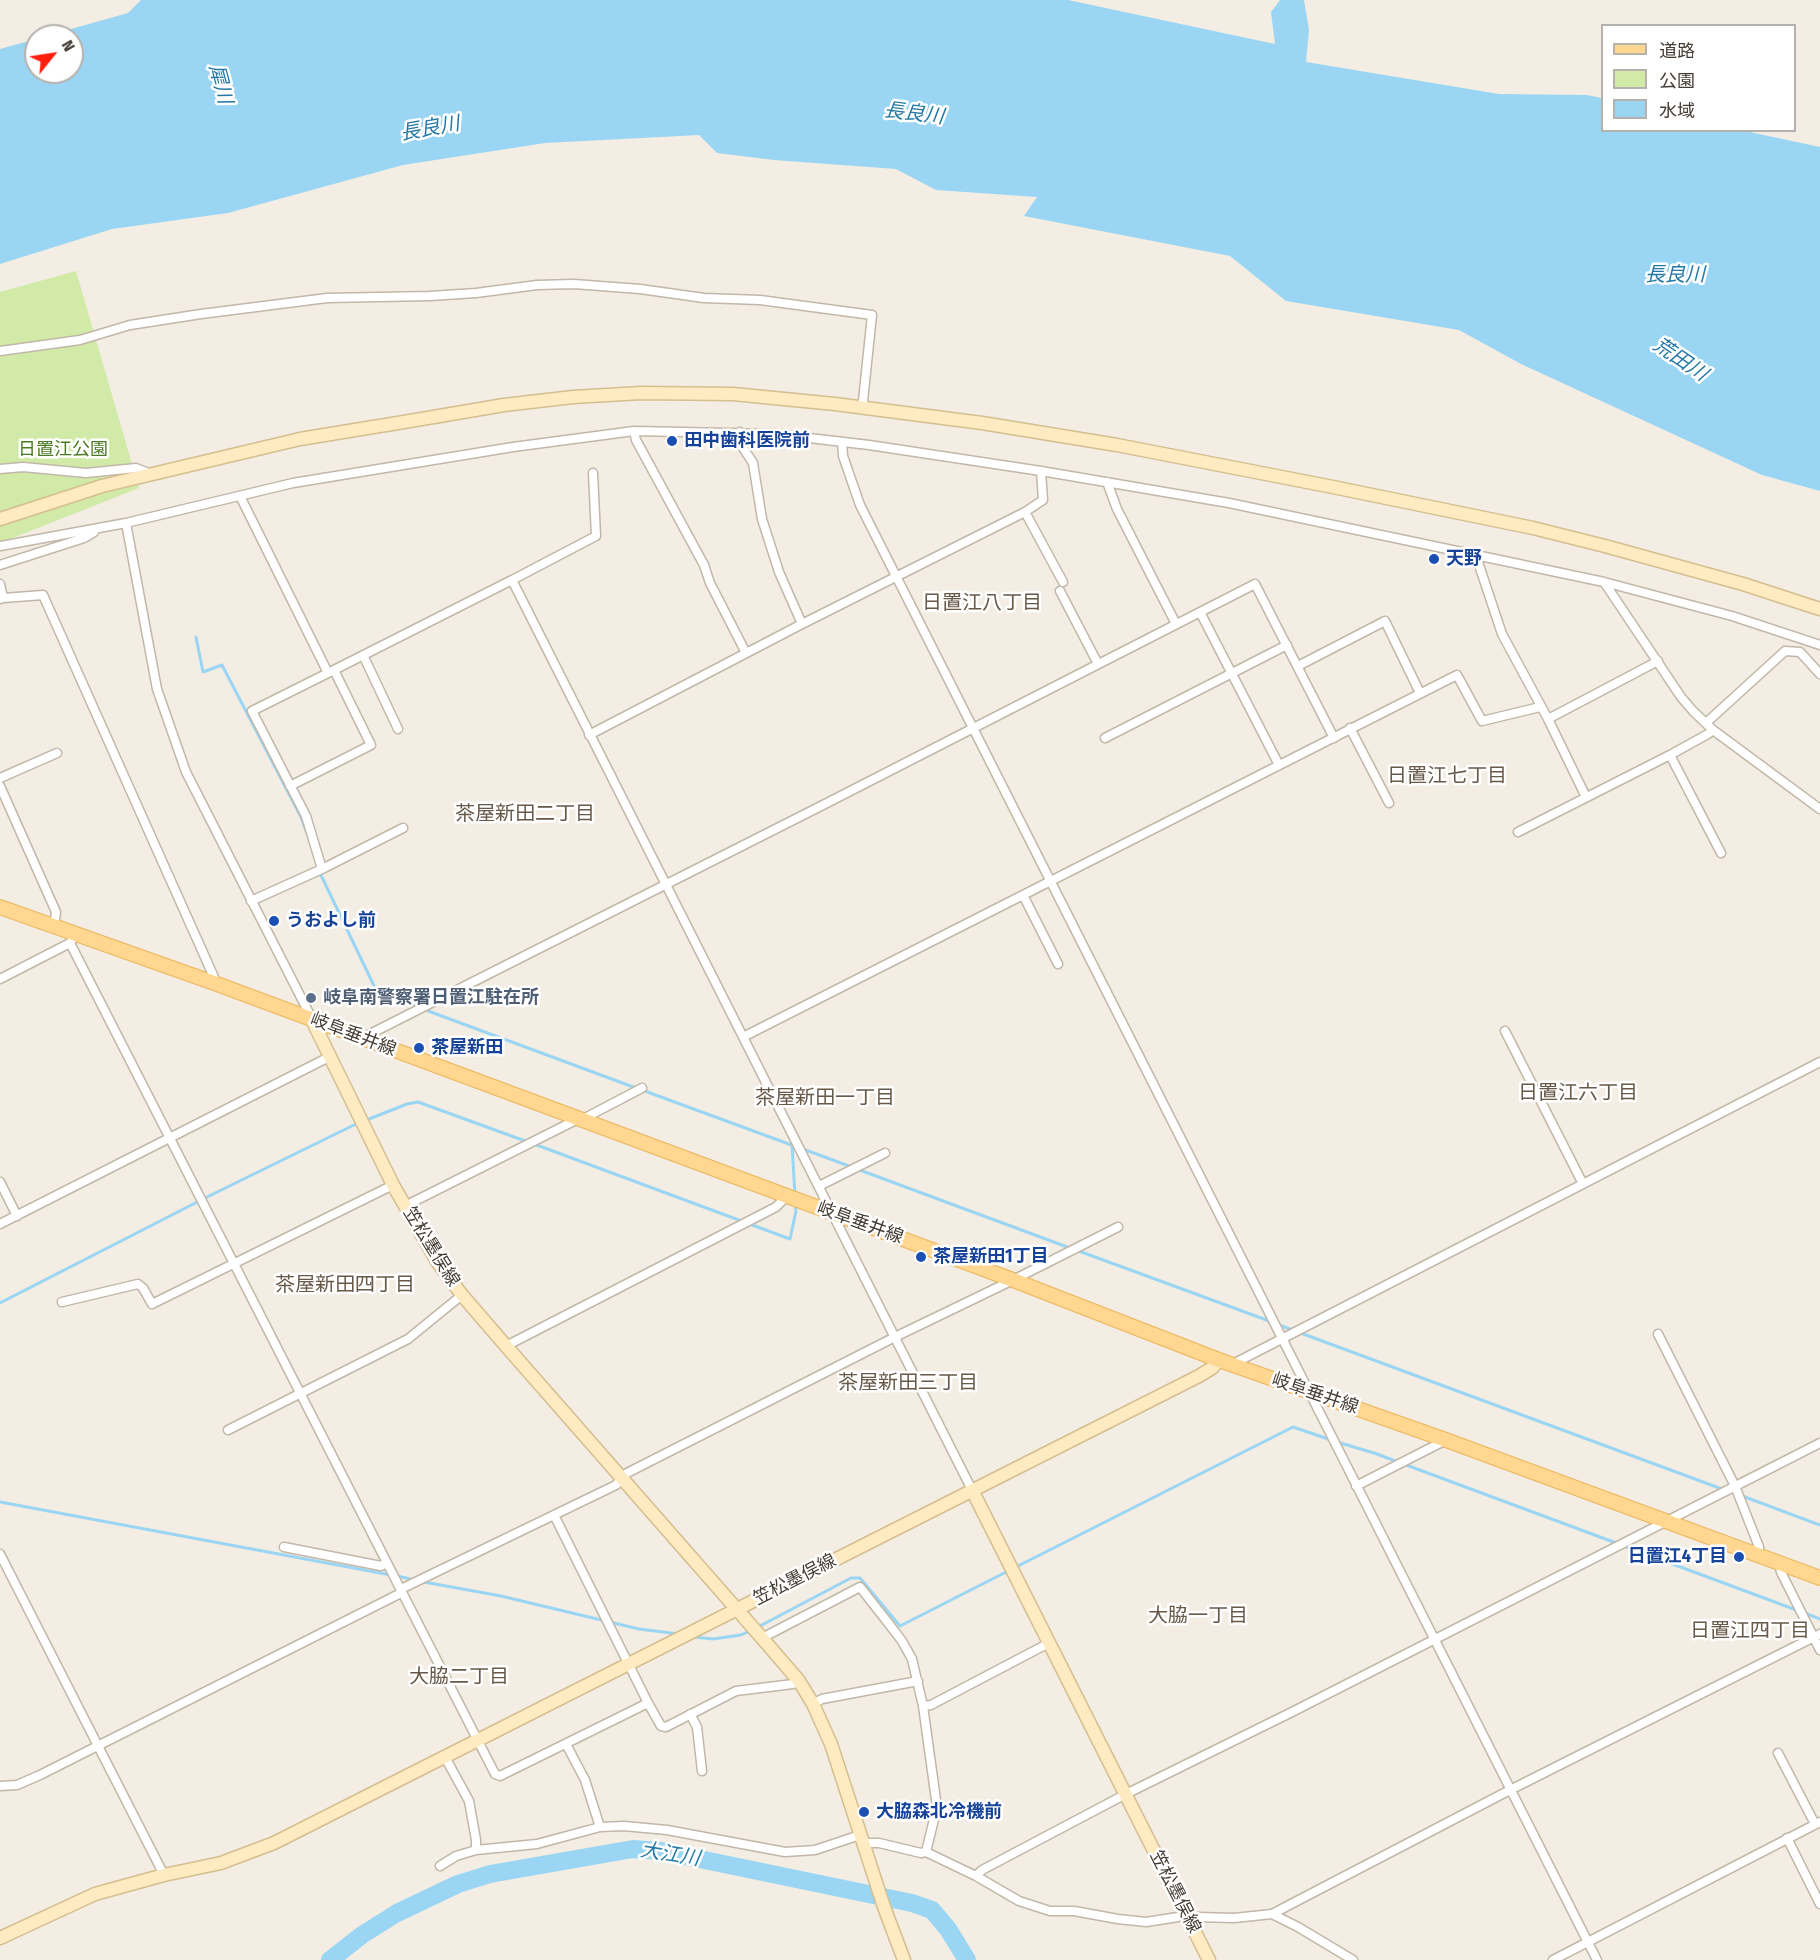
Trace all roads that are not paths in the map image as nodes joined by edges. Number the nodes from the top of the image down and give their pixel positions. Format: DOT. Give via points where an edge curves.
graph roads {
  1 [pos="0,351"];
  2 [pos="863,401"];
  3 [pos="634,431"];
  4 [pos="740,432"];
  5 [pos="842,442"];
  6 [pos="0,469"];
  7 [pos="1041,471"];
  8 [pos="593,472"];
  9 [pos="152,474"];
  10 [pos="1107,482"];
  11 [pos="240,496"];
  12 [pos="1025,512"];
  13 [pos="0,519"];
  14 [pos="126,523"];
  15 [pos="99,528"];
  16 [pos="0,546"];
  17 [pos="1476,556"];
  18 [pos="0,565"];
  19 [pos="897,577"];
  20 [pos="512,580"];
  21 [pos="1604,582"];
  22 [pos="0,584"];
  23 [pos="2,598"];
  24 [pos="1820,609"];
  25 [pos="1200,612"];
  26 [pos="802,624"];
  27 [pos="1176,624"];
  28 [pos="1287,645"];
  29 [pos="1820,645"];
  30 [pos="746,653"];
  31 [pos="363,655"];
  32 [pos="1658,662"];
  33 [pos="1098,664"];
  34 [pos="1298,666"];
  35 [pos="331,671"];
  36 [pos="1232,674"];
  37 [pos="1820,674"];
  38 [pos="1420,693"];
  39 [pos="1540,707"];
  40 [pos="1548,719"];
  41 [pos="1710,727"];
  42 [pos="973,728"];
  43 [pos="1350,728"];
  44 [pos="398,729"];
  45 [pos="589,735"];
  46 [pos="1105,738"];
  47 [pos="1334,738"];
  48 [pos="57,753"];
  49 [pos="1670,755"];
  50 [pos="1279,765"];
  51 [pos="0,778"];
  52 [pos="0,786"];
  53 [pos="290,786"];
  54 [pos="1586,797"];
  55 [pos="1389,803"];
  56 [pos="1820,809"];
  57 [pos="403,828"];
  58 [pos="1518,832"];
  59 [pos="1721,854"];
  60 [pos="322,869"];
  61 [pos="1049,881"];
  62 [pos="666,884"];
  63 [pos="1023,895"];
  64 [pos="251,901"];
  65 [pos="0,907"];
  66 [pos="54,927"];
  67 [pos="73,939"];
  68 [pos="1058,963"];
  69 [pos="0,979"];
  70 [pos="217,984"];
  71 [pos="312,1020"];
  72 [pos="1506,1030"];
  73 [pos="743,1036"];
  74 [pos="361,1038"];
  75 [pos="329,1057"];
  76 [pos="1820,1062"];
  77 [pos="642,1088"];
  78 [pos="579,1120"];
  79 [pos="171,1138"];
  80 [pos="885,1153"];
  81 [pos="0,1182"];
  82 [pos="1583,1184"];
  83 [pos="393,1185"];
  84 [pos="819,1186"];
  85 [pos="787,1196"];
  86 [pos="405,1206"];
  87 [pos="832,1213"];
  88 [pos="17,1216"];
  89 [pos="0,1224"];
  90 [pos="1118,1227"];
  91 [pos="234,1263"];
  92 [pos="1013,1280"];
  93 [pos="462,1295"];
  94 [pos="62,1302"];
  95 [pos="1658,1334"];
  96 [pos="895,1337"];
  97 [pos="1282,1337"];
  98 [pos="506,1346"];
  99 [pos="1225,1363"];
  100 [pos="1308,1391"];
  101 [pos="300,1393"];
  102 [pos="228,1430"];
  103 [pos="1446,1440"];
  104 [pos="1820,1443"];
  105 [pos="622,1479"];
  106 [pos="1356,1486"];
  107 [pos="1735,1486"];
  108 [pos="972,1490"];
  109 [pos="554,1515"];
  110 [pos="1668,1522"];
  111 [pos="284,1547"];
  112 [pos="0,1554"];
  113 [pos="1759,1556"];
  114 [pos="387,1563"];
  115 [pos="1779,1563"];
  116 [pos="1820,1578"];
  117 [pos="401,1591"];
  118 [pos="737,1609"];
  119 [pos="1817,1635"];
  120 [pos="762,1638"];
  121 [pos="1434,1640"];
  122 [pos="1049,1642"];
  123 [pos="1820,1650"];
  124 [pos="629,1663"];
  125 [pos="799,1681"];
  126 [pos="918,1681"];
  127 [pos="648,1703"];
  128 [pos="813,1704"];
  129 [pos="923,1706"];
  130 [pos="690,1714"];
  131 [pos="477,1740"];
  132 [pos="566,1744"];
  133 [pos="98,1746"];
  134 [pos="1778,1753"];
  135 [pos="445,1757"];
  136 [pos="702,1772"];
  137 [pos="0,1786"];
  138 [pos="1510,1790"];
  139 [pos="1126,1794"];
  140 [pos="1817,1823"];
  141 [pos="600,1827"];
  142 [pos="1787,1838"];
  143 [pos="861,1839"];
  144 [pos="476,1850"];
  145 [pos="926,1852"];
  146 [pos="440,1866"];
  147 [pos="164,1875"];
  148 [pos="976,1875"];
  149 [pos="1820,1904"];
  150 [pos="1272,1914"];
  151 [pos="1188,1917"];
  152 [pos="0,1938"];
  153 [pos="1588,1941"];
  154 [pos="904,1960"];
  155 [pos="1209,1960"];
  156 [pos="1353,1960"];
  157 [pos="1552,1960"];
  158 [pos="1597,1960"];
  1 -- 2 [label="street" via="80,340 130,325 327,298 430,296 574,284 760,300 872,315"];
  3 -- 4 [label="street"];
  3 -- 11 [label="street" via="348,472"];
  3 -- 30 [label="street"];
  4 -- 5 [label="street"];
  4 -- 26 [label="street" via="740,443 753,463 762,519 779,572"];
  5 -- 7 [label="street"];
  5 -- 19 [label="street" via="860,505"];
  6 -- 9 [label="street" via="23,466 86,473 136,468"];
  7 -- 10 [label="street"];
  7 -- 12 [label="street" via="1043,500"];
  8 -- 20 [label="street" via="596,536"];
  9 -- 13 [label="street"];
  9 -- 24 [label="street" via="300,439 504,405 641,393 733,394 982,423 1322,484 1605,546"];
  10 -- 17 [label="street" via="1229,503"];
  10 -- 27 [label="street"];
  11 -- 14 [label="street"];
  11 -- 35 [label="street"];
  12 -- 19 [label="street"];
  12 -- 33 [label="street"];
  14 -- 15 [label="street"];
  14 -- 64 [label="street" via="160,697 186,772"];
  15 -- 16 [label="street"];
  15 -- 18 [label="street" via="84,538"];
  17 -- 21 [label="street"];
  17 -- 39 [label="street" via="1502,634"];
  19 -- 26 [label="street"];
  19 -- 42 [label="street"];
  20 -- 31 [label="street"];
  20 -- 45 [label="street"];
  21 -- 29 [label="street"];
  21 -- 32 [label="street"];
  22 -- 23 [label="street"];
  23 -- 70 [label="street" via="43,595"];
  25 -- 27 [label="street"];
  25 -- 28 [label="street" via="1255,584"];
  25 -- 36 [label="street"];
  26 -- 30 [label="street"];
  27 -- 33 [label="street"];
  28 -- 34 [label="street"];
  28 -- 36 [label="street"];
  30 -- 45 [label="street"];
  31 -- 35 [label="street"];
  31 -- 44 [label="street"];
  32 -- 40 [label="street"];
  32 -- 41 [label="street" via="1681,697"];
  33 -- 42 [label="street"];
  34 -- 38 [label="street" via="1385,621"];
  34 -- 47 [label="street"];
  35 -- 53 [label="street" via="252,711"];
  35 -- 53 [label="street" via="371,745"];
  36 -- 46 [label="street"];
  36 -- 50 [label="street"];
  37 -- 41 [label="street" via="1800,652 1785,651"];
  38 -- 39 [label="street" via="1457,675 1482,721"];
  38 -- 43 [label="street"];
  39 -- 40 [label="street"];
  40 -- 54 [label="street"];
  41 -- 49 [label="street" via="1708,735"];
  41 -- 56 [label="street"];
  42 -- 61 [label="street"];
  42 -- 62 [label="street"];
  43 -- 47 [label="street"];
  43 -- 55 [label="street"];
  45 -- 62 [label="street"];
  47 -- 50 [label="street"];
  48 -- 51 [label="street"];
  49 -- 54 [label="street"];
  49 -- 59 [label="street"];
  50 -- 61 [label="street"];
  52 -- 66 [label="street" via="56,912"];
  53 -- 60 [label="street" via="311,827"];
  54 -- 58 [label="street"];
  57 -- 60 [label="street"];
  60 -- 64 [label="street"];
  61 -- 63 [label="street"];
  61 -- 97 [label="street"];
  62 -- 73 [label="street"];
  62 -- 74 [label="street"];
  63 -- 68 [label="street"];
  63 -- 73 [label="street"];
  64 -- 71 [label="street"];
  65 -- 66 [label="main road, 岐阜垂井線"];
  66 -- 67 [label="main road, 岐阜垂井線"];
  67 -- 69 [label="street"];
  67 -- 70 [label="main road, 岐阜垂井線"];
  67 -- 79 [label="street"];
  70 -- 71 [label="main road, 岐阜垂井線"];
  71 -- 74 [label="main road, 岐阜垂井線"];
  71 -- 75 [label="street, 笠松墨俣線"];
  72 -- 82 [label="street"];
  73 -- 84 [label="street"];
  74 -- 78 [label="main road, 岐阜垂井線"];
  75 -- 79 [label="street"];
  75 -- 83 [label="street, 笠松墨俣線"];
  76 -- 82 [label="street"];
  77 -- 78 [label="street"];
  78 -- 85 [label="main road, 岐阜垂井線"];
  78 -- 86 [label="street"];
  79 -- 88 [label="street"];
  79 -- 91 [label="street"];
  80 -- 84 [label="street"];
  81 -- 88 [label="street"];
  82 -- 97 [label="street"];
  83 -- 86 [label="street, 笠松墨俣線"];
  83 -- 91 [label="street"];
  84 -- 87 [label="street"];
  85 -- 87 [label="main road, 岐阜垂井線"];
  85 -- 98 [label="street" via="776,1207"];
  86 -- 93 [label="street, 笠松墨俣線"];
  87 -- 92 [label="main road, 岐阜垂井線"];
  87 -- 96 [label="street"];
  88 -- 89 [label="street"];
  90 -- 92 [label="street"];
  91 -- 94 [label="street" via="152,1304 138,1284"];
  91 -- 101 [label="street"];
  92 -- 96 [label="street"];
  92 -- 99 [label="main road, 岐阜垂井線"];
  93 -- 98 [label="street, 笠松墨俣線"];
  93 -- 101 [label="street" via="408,1339"];
  95 -- 107 [label="street"];
  96 -- 105 [label="street" via="627,1473"];
  96 -- 108 [label="street"];
  97 -- 99 [label="street"];
  97 -- 100 [label="street"];
  98 -- 105 [label="street, 笠松墨俣線"];
  99 -- 100 [label="main road, 岐阜垂井線"];
  99 -- 108 [label="street"];
  100 -- 103 [label="main road, 岐阜垂井線"];
  100 -- 106 [label="street"];
  101 -- 102 [label="street"];
  101 -- 114 [label="street"];
  103 -- 106 [label="street"];
  103 -- 110 [label="main road, 岐阜垂井線"];
  104 -- 107 [label="street"];
  105 -- 109 [label="street"];
  105 -- 118 [label="street, 笠松墨俣線"];
  106 -- 121 [label="street"];
  107 -- 110 [label="street"];
  107 -- 113 [label="street" via="1759,1546"];
  108 -- 118 [label="street, 笠松墨俣線"];
  108 -- 122 [label="street, 笠松墨俣線"];
  109 -- 117 [label="street"];
  109 -- 124 [label="street"];
  110 -- 113 [label="main road, 岐阜垂井線"];
  110 -- 121 [label="street"];
  111 -- 114 [label="street" via="381,1566"];
  112 -- 133 [label="street"];
  113 -- 115 [label="main road, 岐阜垂井線"];
  114 -- 117 [label="street"];
  115 -- 116 [label="main road, 岐阜垂井線"];
  115 -- 119 [label="street"];
  117 -- 131 [label="street"];
  117 -- 133 [label="street"];
  118 -- 120 [label="street"];
  118 -- 124 [label="street"];
  119 -- 123 [label="street"];
  119 -- 138 [label="street"];
  120 -- 125 [label="street"];
  120 -- 126 [label="street" via="860,1587 902,1641"];
  121 -- 138 [label="street"];
  121 -- 139 [label="street"];
  122 -- 129 [label="street"];
  122 -- 139 [label="street, 笠松墨俣線"];
  124 -- 127 [label="street"];
  124 -- 131 [label="street"];
  125 -- 128 [label="street"];
  125 -- 130 [label="street" via="736,1691"];
  126 -- 128 [label="street"];
  126 -- 129 [label="street"];
  127 -- 130 [label="street" via="661,1726"];
  127 -- 132 [label="street"];
  128 -- 143 [label="street" via="831,1744"];
  129 -- 145 [label="street" via="937,1808"];
  130 -- 136 [label="street" via="697,1727"];
  131 -- 132 [label="street" via="495,1774 500,1776"];
  131 -- 135 [label="street"];
  132 -- 141 [label="street" via="585,1780"];
  133 -- 137 [label="street" via="17,1785"];
  133 -- 147 [label="street"];
  134 -- 140 [label="street"];
  135 -- 144 [label="street" via="469,1801"];
  135 -- 147 [label="street" via="274,1844 221,1863"];
  138 -- 150 [label="street"];
  138 -- 153 [label="street"];
  139 -- 148 [label="street"];
  139 -- 151 [label="street, 笠松墨俣線"];
  140 -- 142 [label="street"];
  141 -- 143 [label="street" via="667,1830 785,1852 815,1850"];
  141 -- 144 [label="street" via="537,1844"];
  142 -- 149 [label="street"];
  142 -- 153 [label="street"];
  143 -- 145 [label="street"];
  143 -- 154 [label="street"];
  144 -- 146 [label="street"];
  145 -- 148 [label="street"];
  147 -- 152 [label="street" via="95,1894"];
  148 -- 151 [label="street" via="1019,1901 1050,1911 1146,1922"];
  150 -- 151 [label="street"];
  150 -- 156 [label="street"];
  151 -- 155 [label="street, 笠松墨俣線"];
  153 -- 157 [label="street"];
  153 -- 158 [label="street"];
}
